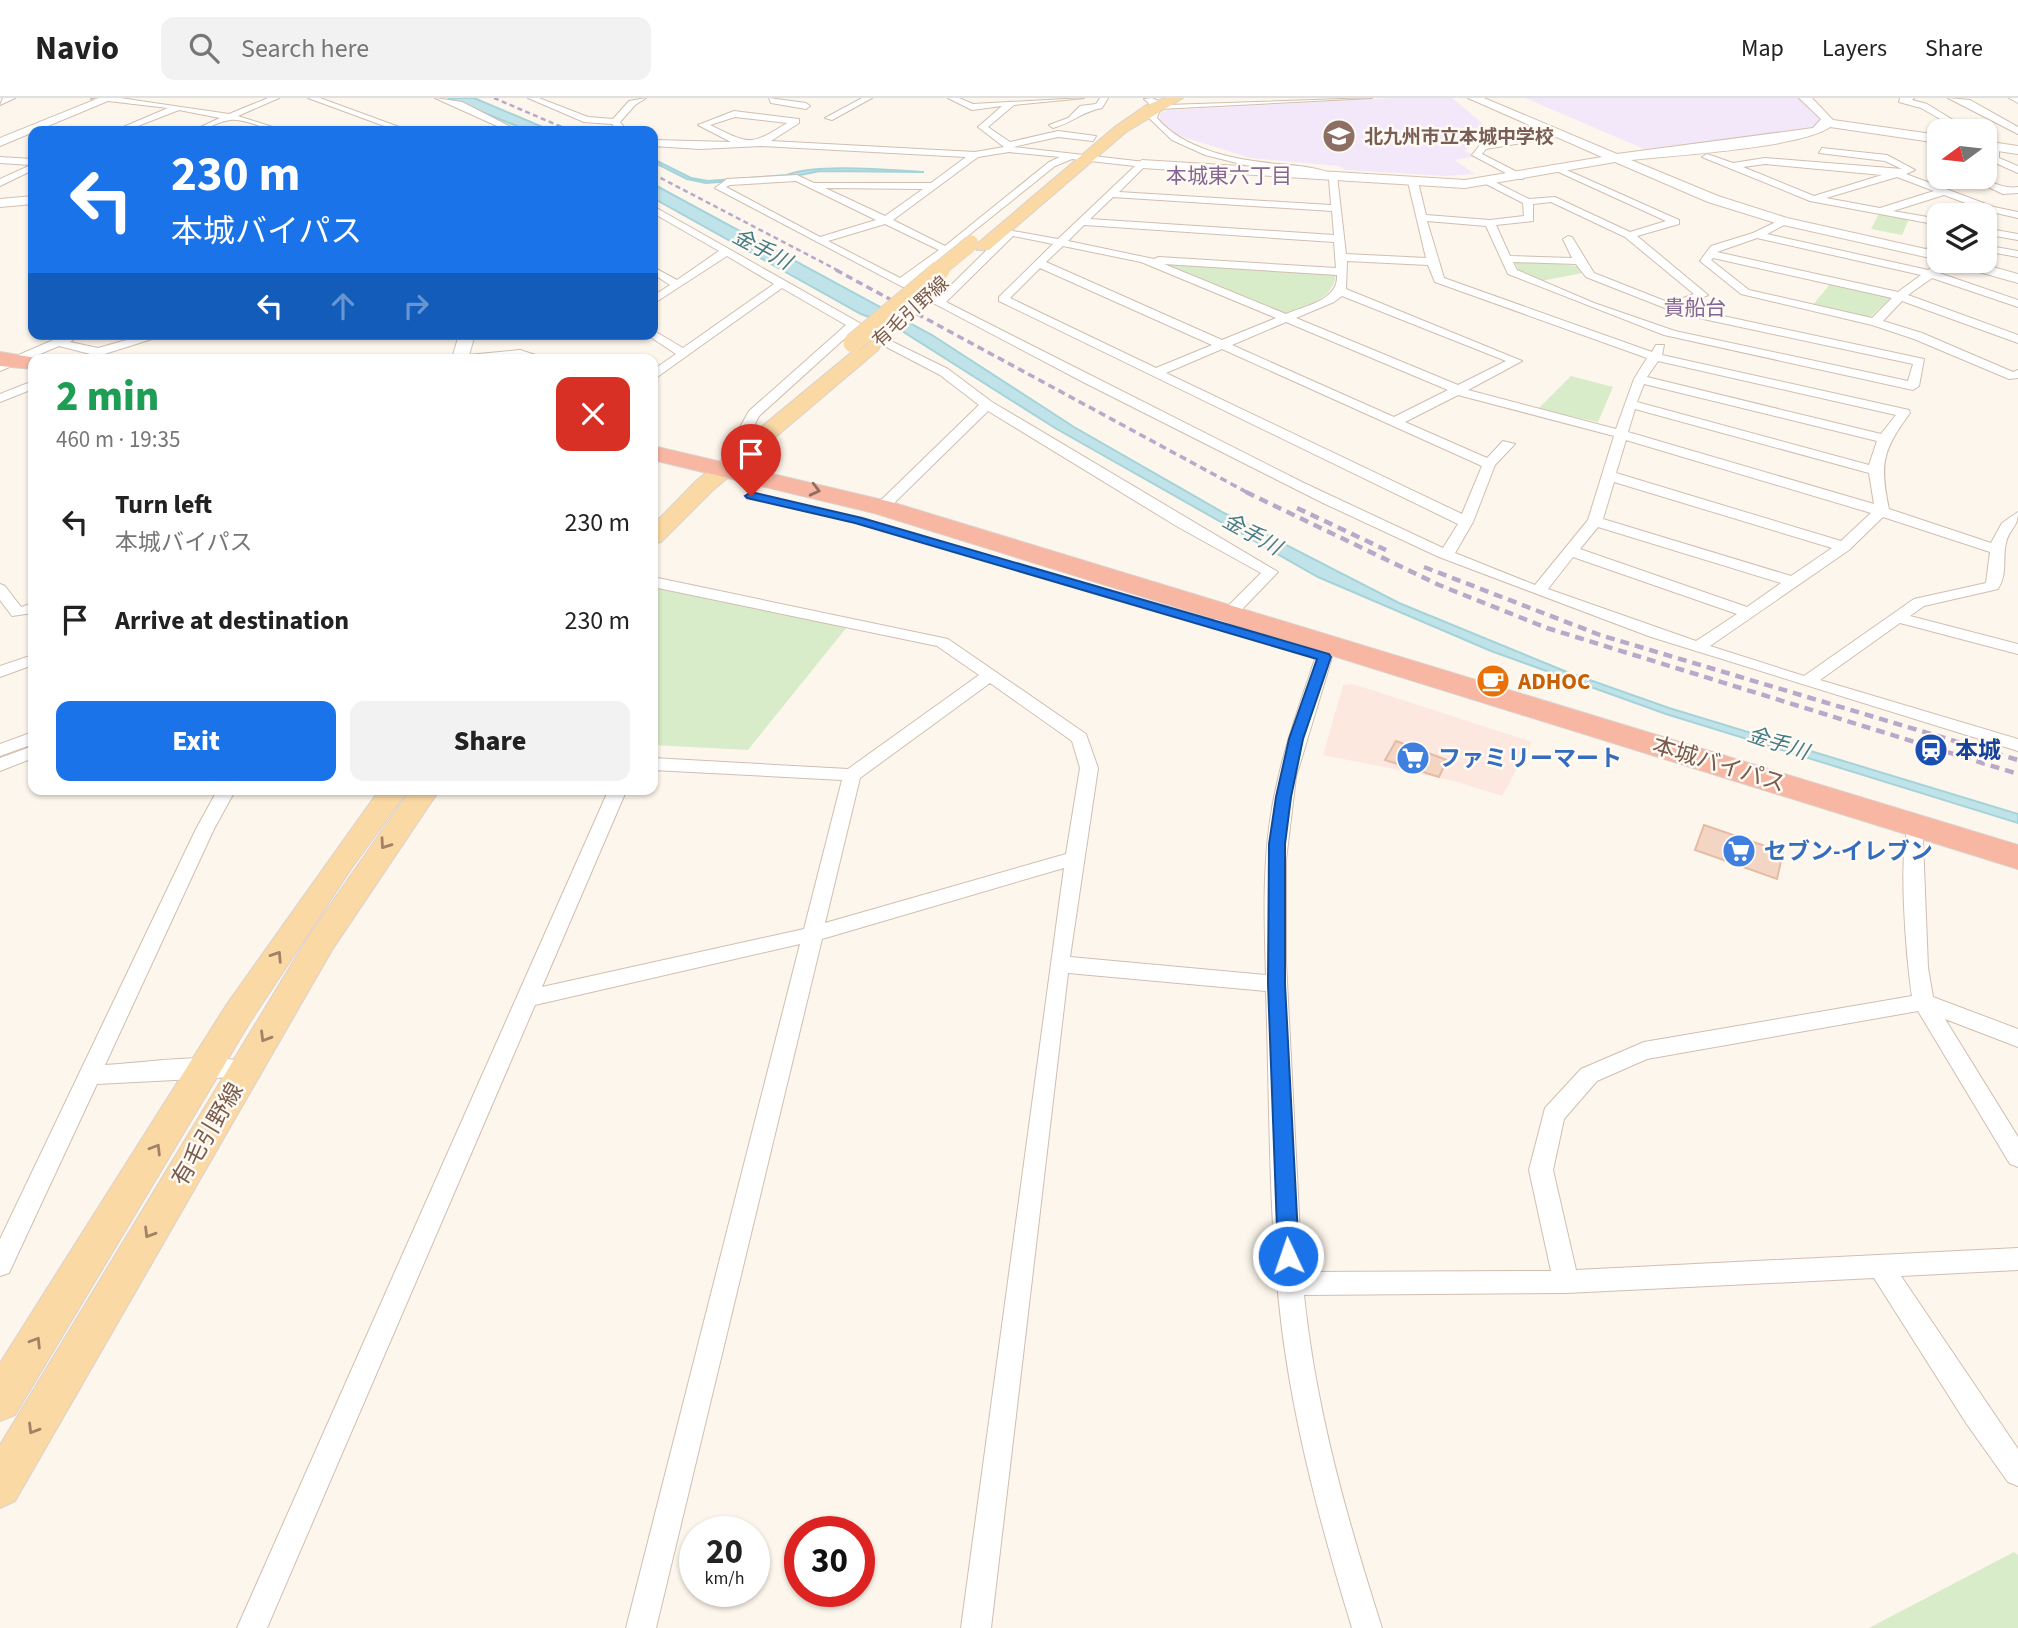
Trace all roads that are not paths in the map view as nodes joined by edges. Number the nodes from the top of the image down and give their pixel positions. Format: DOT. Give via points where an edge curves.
graph roads {
  1 [pos="11,98"];
  2 [pos="199,98"];
  3 [pos="275,98"];
  4 [pos="312,98"];
  5 [pos="439,98"];
  6 [pos="532,98"];
  7 [pos="642,98"];
  8 [pos="773,98"];
  9 [pos="868,98"];
  10 [pos="953,98"];
  11 [pos="1080,98"];
  12 [pos="1104,98"];
  13 [pos="1175,98"];
  14 [pos="1368,98"];
  15 [pos="1474,98"];
  16 [pos="1805,98"];
  17 [pos="1910,98"];
  18 [pos="1951,98"];
  19 [pos="2013,98"];
  20 [pos="102,99"];
  21 [pos="2018,100"];
  22 [pos="1154,101"];
  23 [pos="0,102"];
  24 [pos="745,102"];
  25 [pos="1012,103"];
  26 [pos="180,106"];
  27 [pos="798,107"];
  28 [pos="734,114"];
  29 [pos="232,116"];
  30 [pos="829,118"];
  31 [pos="1946,119"];
  32 [pos="615,122"];
  33 [pos="1828,123"];
  34 [pos="1053,125"];
  35 [pos="33,126"];
  36 [pos="130,126"];
  37 [pos="208,126"];
  38 [pos="265,126"];
  39 [pos="392,126"];
  40 [pos="504,126"];
  41 [pos="619,126"];
  42 [pos="28,128"];
  43 [pos="2018,131"];
  44 [pos="1560,134"];
  45 [pos="1927,137"];
  46 [pos="1093,138"];
  47 [pos="0,139"];
  48 [pos="658,143"];
  49 [pos="740,143"];
  50 [pos="761,143"];
  51 [pos="1997,146"];
  52 [pos="1009,147"];
  53 [pos="863,148"];
  54 [pos="1822,150"];
  55 [pos="2018,150"];
  56 [pos="975,155"];
  57 [pos="1071,156"];
  58 [pos="1707,157"];
  59 [pos="1088,159"];
  60 [pos="1616,159"];
  61 [pos="0,160"];
  62 [pos="1997,160"];
  63 [pos="858,161"];
  64 [pos="28,163"];
  65 [pos="1142,164"];
  66 [pos="1732,166"];
  67 [pos="28,167"];
  68 [pos="1820,167"];
  69 [pos="1557,169"];
  70 [pos="2018,170"];
  71 [pos="1897,174"];
  72 [pos="1520,177"];
  73 [pos="1334,178"];
  74 [pos="1772,180"];
  75 [pos="1413,182"];
  76 [pos="1489,182"];
  77 [pos="0,183"];
  78 [pos="811,185"];
  79 [pos="936,186"];
  80 [pos="1997,188"];
  81 [pos="2018,190"];
  82 [pos="1942,192"];
  83 [pos="2006,192"];
  84 [pos="1111,194"];
  85 [pos="2018,197"];
  86 [pos="1813,199"];
  87 [pos="28,200"];
  88 [pos="0,202"];
  89 [pos="1528,202"];
  90 [pos="1974,203"];
  91 [pos="1338,208"];
  92 [pos="1997,210"];
  93 [pos="1880,211"];
  94 [pos="658,212"];
  95 [pos="2018,215"];
  96 [pos="1422,218"];
  97 [pos="1927,220"];
  98 [pos="1784,221"];
  99 [pos="885,222"];
  100 [pos="1084,222"];
  101 [pos="1490,223"];
  102 [pos="1007,232"];
  103 [pos="1997,233"];
  104 [pos="1629,234"];
  105 [pos="1757,235"];
  106 [pos="2018,237"];
  107 [pos="1340,239"];
  108 [pos="820,240"];
  109 [pos="1568,240"];
  110 [pos="1063,241"];
  111 [pos="977,245"];
  112 [pos="946,250"];
  113 [pos="1997,250"];
  114 [pos="725,251"];
  115 [pos="1927,251"];
  116 [pos="1710,254"];
  117 [pos="2018,254"];
  118 [pos="1340,257"];
  119 [pos="1144,258"];
  120 [pos="1507,259"];
  121 [pos="1580,261"];
  122 [pos="1432,262"];
  123 [pos="1039,263"];
  124 [pos="1343,272"];
  125 [pos="658,273"];
  126 [pos="1997,273"];
  127 [pos="1931,274"];
  128 [pos="2018,279"];
  129 [pos="781,284"];
  130 [pos="900,284"];
  131 [pos="678,285"];
  132 [pos="1340,291"];
  133 [pos="1900,296"];
  134 [pos="658,298"];
  135 [pos="939,303"];
  136 [pos="2018,304"];
  137 [pos="1678,309"];
  138 [pos="1285,318"];
  139 [pos="1875,322"];
  140 [pos="1669,332"];
  141 [pos="860,337"];
  142 [pos="658,338"];
  143 [pos="2018,339"];
  144 [pos="66,340"];
  145 [pos="141,340"];
  146 [pos="61,343"];
  147 [pos="1221,345"];
  148 [pos="38,354"];
  149 [pos="684,354"];
  150 [pos="1655,358"];
  151 [pos="658,372"];
  152 [pos="1154,373"];
  153 [pos="2018,374"];
  154 [pos="1640,379"];
  155 [pos="28,387"];
  156 [pos="1458,390"];
  157 [pos="0,398"];
  158 [pos="1630,404"];
  159 [pos="987,405"];
  160 [pos="1394,422"];
  161 [pos="1623,434"];
  162 [pos="1882,438"];
  163 [pos="1508,444"];
  164 [pos="658,455"];
  165 [pos="1489,464"];
  166 [pos="1873,470"];
  167 [pos="658,474"];
  168 [pos="705,474"];
  169 [pos="1610,476"];
  170 [pos="658,507"];
  171 [pos="882,507"];
  172 [pos="1882,510"];
  173 [pos="2015,520"];
  174 [pos="1595,521"];
  175 [pos="1466,522"];
  176 [pos="658,531"];
  177 [pos="1844,547"];
  178 [pos="1995,549"];
  179 [pos="1573,552"];
  180 [pos="1447,555"];
  181 [pos="1793,582"];
  182 [pos="658,583"];
  183 [pos="0,589"];
  184 [pos="1539,590"];
  185 [pos="25,611"];
  186 [pos="1750,613"];
  187 [pos="1897,617"];
  188 [pos="1224,618"];
  189 [pos="0,619"];
  190 [pos="1700,646"];
  191 [pos="2018,649"];
  192 [pos="1326,651"];
  193 [pos="28,662"];
  194 [pos="0,672"];
  195 [pos="990,675"];
  196 [pos="1808,681"];
  197 [pos="28,740"];
  198 [pos="2018,745"];
  199 [pos="0,750"];
  200 [pos="28,754"];
  201 [pos="658,764"];
  202 [pos="0,765"];
  203 [pos="852,775"];
  204 [pos="224,795"];
  205 [pos="391,795"];
  206 [pos="422,795"];
  207 [pos="615,795"];
  208 [pos="1916,833"];
  209 [pos="2018,857"];
  210 [pos="1076,858"];
  211 [pos="2018,875"];
  212 [pos="813,934"];
  213 [pos="1059,964"];
  214 [pos="1276,984"];
  215 [pos="528,998"];
  216 [pos="1923,1002"];
  217 [pos="2018,1038"];
  218 [pos="206,1068"];
  219 [pos="245,1070"];
  220 [pos="90,1075"];
  221 [pos="2018,1157"];
  222 [pos="2018,1259"];
  223 [pos="0,1265"];
  224 [pos="1880,1265"];
  225 [pos="1566,1282"];
  226 [pos="1290,1284"];
  227 [pos="0,1401"];
  228 [pos="2018,1472"];
  229 [pos="0,1486"];
  230 [pos="252,1628"];
  231 [pos="641,1628"];
  232 [pos="976,1628"];
  233 [pos="1367,1628"];
  1 -- 23 [label="street"];
  2 -- 26 [label="street"];
  3 -- 29 [label="street"];
  4 -- 39 [label="street"];
  5 -- 40 [label="street"];
  6 -- 32 [label="street" via="587,120"];
  7 -- 32 [label="street"];
  8 -- 27 [label="street"];
  9 -- 30 [label="street"];
  10 -- 25 [label="street" via="972,107"];
  11 -- 25 [label="street"];
  12 -- 34 [label="street" via="1099,106 1083,108 1071,120"];
  13 -- 22 [label="main road, 有毛引野線"];
  14 -- 22 [label="street" via="1167,108"];
  15 -- 44 [label="street"];
  16 -- 33 [label="street"];
  17 -- 31 [label="street" via="1902,100"];
  18 -- 43 [label="street"];
  19 -- 21 [label="street"];
  20 -- 26 [label="street"];
  20 -- 35 [label="street"];
  22 -- 46 [label="main road, 有毛引野線"];
  22 -- 59 [label="main road, 有毛引野線"];
  22 -- 73 [label="street" via="1153,118 1158,127 1198,148"];
  24 -- 28 [label="street"];
  25 -- 52 [label="street" via="982,127"];
  26 -- 29 [label="street"];
  26 -- 36 [label="street"];
  28 -- 49 [label="street" via="702,125"];
  28 -- 50 [label="street" via="796,121"];
  29 -- 37 [label="street"];
  29 -- 38 [label="street"];
  32 -- 41 [label="street"];
  33 -- 45 [label="street"];
  33 -- 60 [label="street" via="1817,131 1794,136"];
  42 -- 47 [label="street"];
  44 -- 60 [label="street"];
  44 -- 72 [label="street" via="1483,147 1477,155"];
  46 -- 52 [label="street" via="1058,134"];
  46 -- 57 [label="main road, 有毛引野線"];
  48 -- 49 [label="street"];
  49 -- 50 [label="street"];
  50 -- 53 [label="street" via="828,152"];
  51 -- 55 [label="street"];
  52 -- 56 [label="street"];
  52 -- 57 [label="street"];
  53 -- 56 [label="street"];
  53 -- 63 [label="street"];
  54 -- 71 [label="street" via="1887,158 1910,170"];
  56 -- 79 [label="street"];
  57 -- 59 [label="street"];
  57 -- 111 [label="main road, 有毛引野線"];
  57 -- 112 [label="street" via="1052,164"];
  58 -- 66 [label="street"];
  59 -- 65 [label="street"];
  59 -- 102 [label="main road, 有毛引野線"];
  60 -- 69 [label="street"];
  60 -- 98 [label="street" via="1713,199"];
  61 -- 64 [label="street"];
  62 -- 70 [label="street"];
  65 -- 73 [label="street"];
  65 -- 84 [label="street"];
  66 -- 68 [label="street" via="1765,161"];
  66 -- 74 [label="street"];
  67 -- 77 [label="street"];
  68 -- 71 [label="street"];
  68 -- 74 [label="street"];
  69 -- 72 [label="street"];
  69 -- 104 [label="street" via="1675,222"];
  71 -- 82 [label="street"];
  71 -- 86 [label="street"];
  72 -- 76 [label="street"];
  73 -- 75 [label="street"];
  73 -- 91 [label="street"];
  74 -- 86 [label="street"];
  75 -- 76 [label="street"];
  75 -- 96 [label="street"];
  76 -- 89 [label="street"];
  78 -- 79 [label="street"];
  78 -- 99 [label="street"];
  78 -- 108 [label="street" via="797,178 727,183 720,188"];
  79 -- 99 [label="street"];
  80 -- 83 [label="street"];
  81 -- 83 [label="street"];
  82 -- 90 [label="street"];
  82 -- 93 [label="street"];
  83 -- 85 [label="street"];
  84 -- 91 [label="street"];
  84 -- 100 [label="street"];
  86 -- 93 [label="street"];
  87 -- 88 [label="street"];
  89 -- 101 [label="street" via="1530,219"];
  89 -- 104 [label="street" via="1552,199"];
  91 -- 107 [label="street"];
  92 -- 95 [label="street"];
  93 -- 97 [label="street"];
  94 -- 114 [label="street"];
  96 -- 101 [label="street"];
  96 -- 122 [label="street"];
  98 -- 105 [label="street"];
  98 -- 115 [label="street"];
  99 -- 108 [label="street"];
  99 -- 112 [label="street"];
  100 -- 107 [label="street"];
  100 -- 110 [label="street"];
  101 -- 120 [label="street"];
  102 -- 110 [label="street"];
  102 -- 111 [label="main road, 有毛引野線"];
  102 -- 135 [label="street"];
  103 -- 106 [label="street"];
  104 -- 137 [label="street" via="1702,295"];
  105 -- 116 [label="street" via="1715,248"];
  105 -- 127 [label="street"];
  107 -- 118 [label="street"];
  108 -- 130 [label="street"];
  109 -- 121 [label="street"];
  110 -- 119 [label="street"];
  110 -- 123 [label="street"];
  111 -- 141 [label="main road, 有毛引野線"];
  112 -- 130 [label="street"];
  113 -- 117 [label="street"];
  114 -- 129 [label="street"];
  114 -- 131 [label="street"];
  116 -- 133 [label="street"];
  116 -- 139 [label="street" via="1706,261 1745,292"];
  118 -- 122 [label="street"];
  118 -- 124 [label="street"];
  119 -- 124 [label="street"];
  119 -- 138 [label="street"];
  120 -- 121 [label="street"];
  120 -- 140 [label="street" via="1512,272"];
  121 -- 137 [label="street" via="1590,275"];
  122 -- 150 [label="street" via="1439,279"];
  123 -- 147 [label="street"];
  123 -- 152 [label="street" via="1003,299"];
  124 -- 132 [label="street"];
  125 -- 131 [label="street"];
  126 -- 128 [label="street"];
  127 -- 133 [label="street"];
  127 -- 136 [label="street"];
  129 -- 141 [label="street"];
  129 -- 149 [label="street"];
  130 -- 135 [label="street"];
  131 -- 134 [label="street"];
  132 -- 138 [label="street" via="1330,300"];
  132 -- 156 [label="street" via="1516,361"];
  133 -- 139 [label="street"];
  133 -- 143 [label="street"];
  135 -- 180 [label="street" via="1326,499"];
  137 -- 140 [label="street"];
  137 -- 140 [label="street" via="1920,362 1913,386"];
  138 -- 147 [label="street"];
  138 -- 156 [label="street"];
  139 -- 153 [label="street" via="2013,376"];
  140 -- 150 [label="street"];
  141 -- 159 [label="street" via="944,372"];
  141 -- 168 [label="main road, 有毛引野線"];
  141 -- 168 [label="main road, 有毛引野線"];
  142 -- 149 [label="street"];
  144 -- 146 [label="street"];
  145 -- 146 [label="street" via="98,352"];
  146 -- 148 [label="street"];
  147 -- 152 [label="street"];
  147 -- 160 [label="street"];
  149 -- 151 [label="street"];
  150 -- 154 [label="street"];
  150 -- 162 [label="street" via="1904,413"];
  152 -- 175 [label="street"];
  154 -- 158 [label="street"];
  154 -- 162 [label="street"];
  155 -- 157 [label="street"];
  156 -- 160 [label="street"];
  156 -- 161 [label="street" via="1534,414"];
  158 -- 161 [label="street"];
  158 -- 166 [label="street"];
  159 -- 171 [label="street"];
  159 -- 188 [label="street" via="1270,572"];
  160 -- 165 [label="street"];
  161 -- 169 [label="street"];
  161 -- 172 [label="street"];
  162 -- 166 [label="street"];
  163 -- 165 [label="street"];
  164 -- 168 [label="highway, 本城バイパス"];
  165 -- 175 [label="street"];
  166 -- 172 [label="street"];
  167 -- 168 [label="highway, 本城バイパス"];
  168 -- 170 [label="main road, 有毛引野線"];
  168 -- 171 [label="highway, 本城バイパス, one-way"];
  168 -- 176 [label="main road, 有毛引野線"];
  168 -- 188 [label="highway, 本城バイパス" via="858,521"];
  169 -- 174 [label="street"];
  169 -- 177 [label="street"];
  171 -- 188 [label="highway, 本城バイパス"];
  172 -- 177 [label="street"];
  172 -- 178 [label="street"];
  173 -- 178 [label="street" via="2001,531"];
  174 -- 179 [label="street"];
  174 -- 181 [label="street"];
  175 -- 180 [label="street"];
  177 -- 181 [label="street"];
  178 -- 187 [label="street" via="1999,574 1993,586 1919,602"];
  179 -- 184 [label="street"];
  179 -- 186 [label="street"];
  180 -- 184 [label="street"];
  181 -- 186 [label="street"];
  182 -- 195 [label="street" via="942,642"];
  183 -- 185 [label="street"];
  184 -- 190 [label="street"];
  185 -- 189 [label="street"];
  186 -- 190 [label="street"];
  187 -- 191 [label="street"];
  187 -- 196 [label="street"];
  188 -- 192 [label="highway, 本城バイパス"];
  190 -- 196 [label="street"];
  192 -- 208 [label="highway, 本城バイパス"];
  192 -- 214 [label="street" via="1296,739 1283,797 1277,844"];
  193 -- 194 [label="street"];
  195 -- 203 [label="street"];
  195 -- 210 [label="street" via="1080,738 1089,768"];
  196 -- 198 [label="street"];
  197 -- 199 [label="street"];
  200 -- 202 [label="street"];
  201 -- 203 [label="street"];
  203 -- 212 [label="street"];
  204 -- 220 [label="street"];
  218 -- 205 [label="main road, 有毛引野線, one-way" via="288,939"];
  206 -- 219 [label="main road, 有毛引野線, one-way" via="321,942"];
  207 -- 215 [label="street"];
  208 -- 209 [label="highway, 本城バイパス"];
  208 -- 211 [label="highway, 本城バイパス"];
  208 -- 216 [label="street" via="1918,968"];
  210 -- 212 [label="street"];
  210 -- 213 [label="street"];
  212 -- 215 [label="street"];
  212 -- 231 [label="street"];
  213 -- 214 [label="street"];
  213 -- 232 [label="street"];
  214 -- 226 [label="street"];
  215 -- 230 [label="street"];
  216 -- 217 [label="street"];
  216 -- 221 [label="street"];
  216 -- 225 [label="street" via="1644,1052 1590,1075 1553,1115 1541,1170"];
  218 -- 219 [label="street"];
  218 -- 220 [label="street"];
  227 -- 218 [label="main road, 有毛引野線, one-way"];
  219 -- 229 [label="main road, 有毛引野線, one-way"];
  220 -- 223 [label="street"];
  222 -- 224 [label="street"];
  224 -- 225 [label="street"];
  224 -- 228 [label="street"];
  225 -- 226 [label="street"];
  226 -- 233 [label="street" via="1303,1385 1333,1522"];
}
